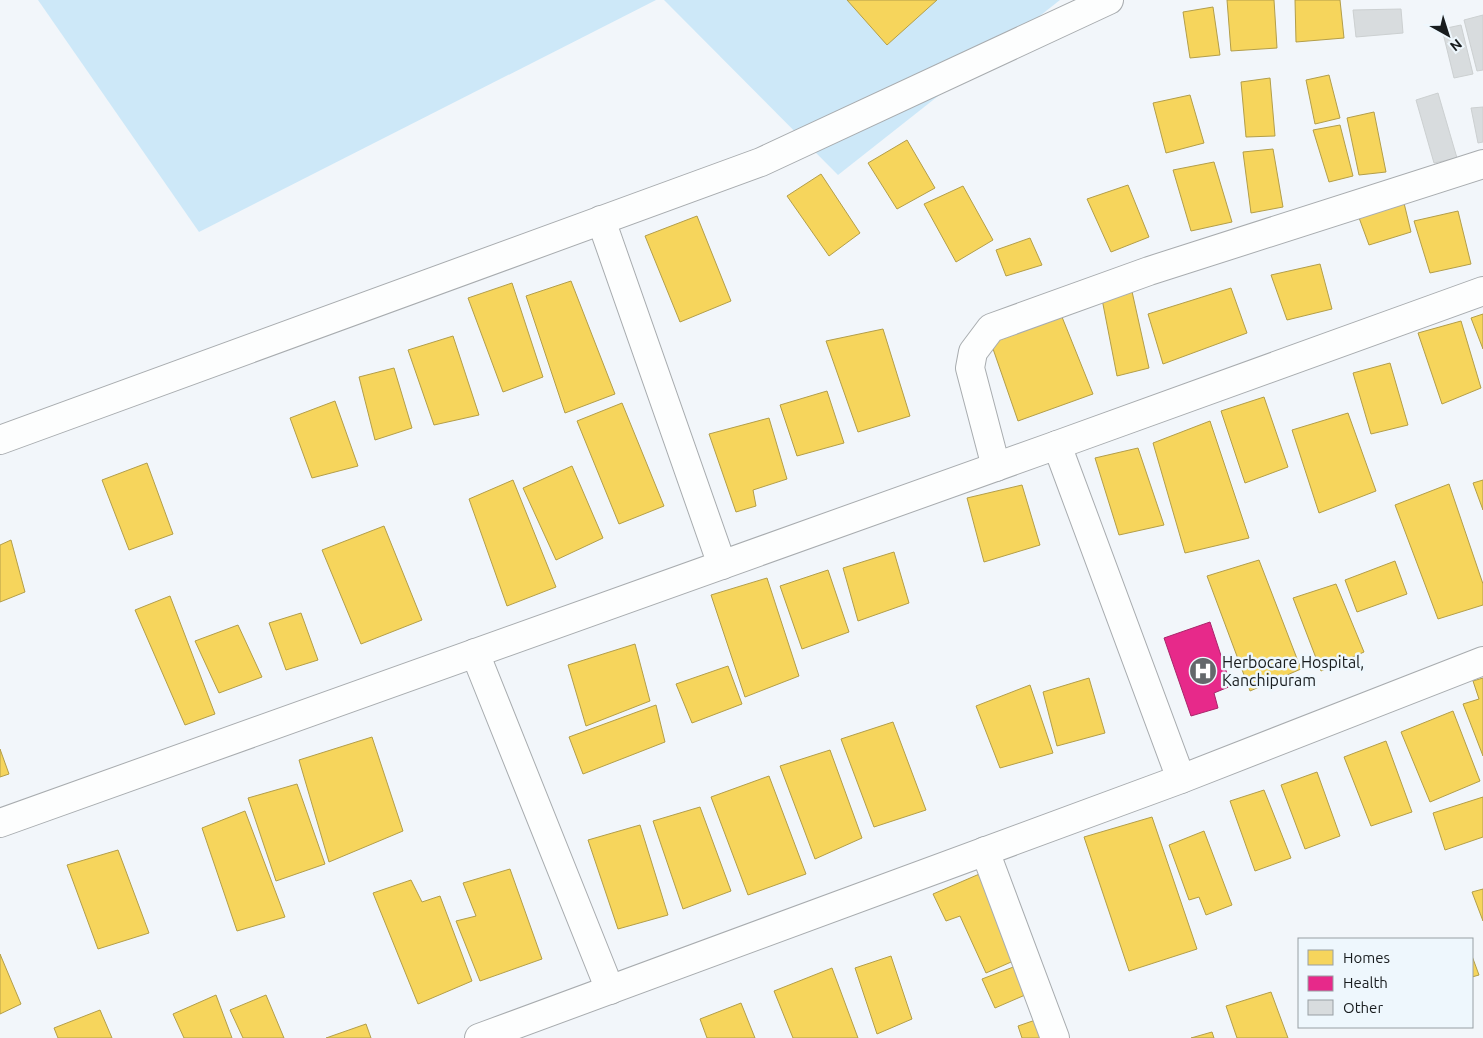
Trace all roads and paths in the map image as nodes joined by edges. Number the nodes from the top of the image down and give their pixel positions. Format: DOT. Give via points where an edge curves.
graph roads {
  1 [pos="1109,0"];
  2 [pos="1483,164"];
  3 [pos="601,220"];
  4 [pos="1483,290"];
  5 [pos="0,440"];
  6 [pos="1057,445"];
  7 [pos="996,467"];
  8 [pos="722,565"];
  9 [pos="475,653"];
  10 [pos="1483,661"];
  11 [pos="1181,779"];
  12 [pos="0,823"];
  13 [pos="985,851"];
  14 [pos="610,990"];
  15 [pos="479,1038"];
  16 [pos="1055,1038"];
  1 -- 3 [label="street" via="761,162"];
  2 -- 7 [label="street" via="1149,271 990,328 973,352 970,368"];
  3 -- 5 [label="street"];
  3 -- 8 [label="street"];
  4 -- 6 [label="street"];
  6 -- 7 [label="street"];
  6 -- 11 [label="street"];
  7 -- 8 [label="street"];
  8 -- 9 [label="street"];
  9 -- 12 [label="street"];
  9 -- 14 [label="street"];
  10 -- 11 [label="street"];
  11 -- 13 [label="street"];
  13 -- 14 [label="street"];
  13 -- 16 [label="street"];
  14 -- 15 [label="street"];
}
